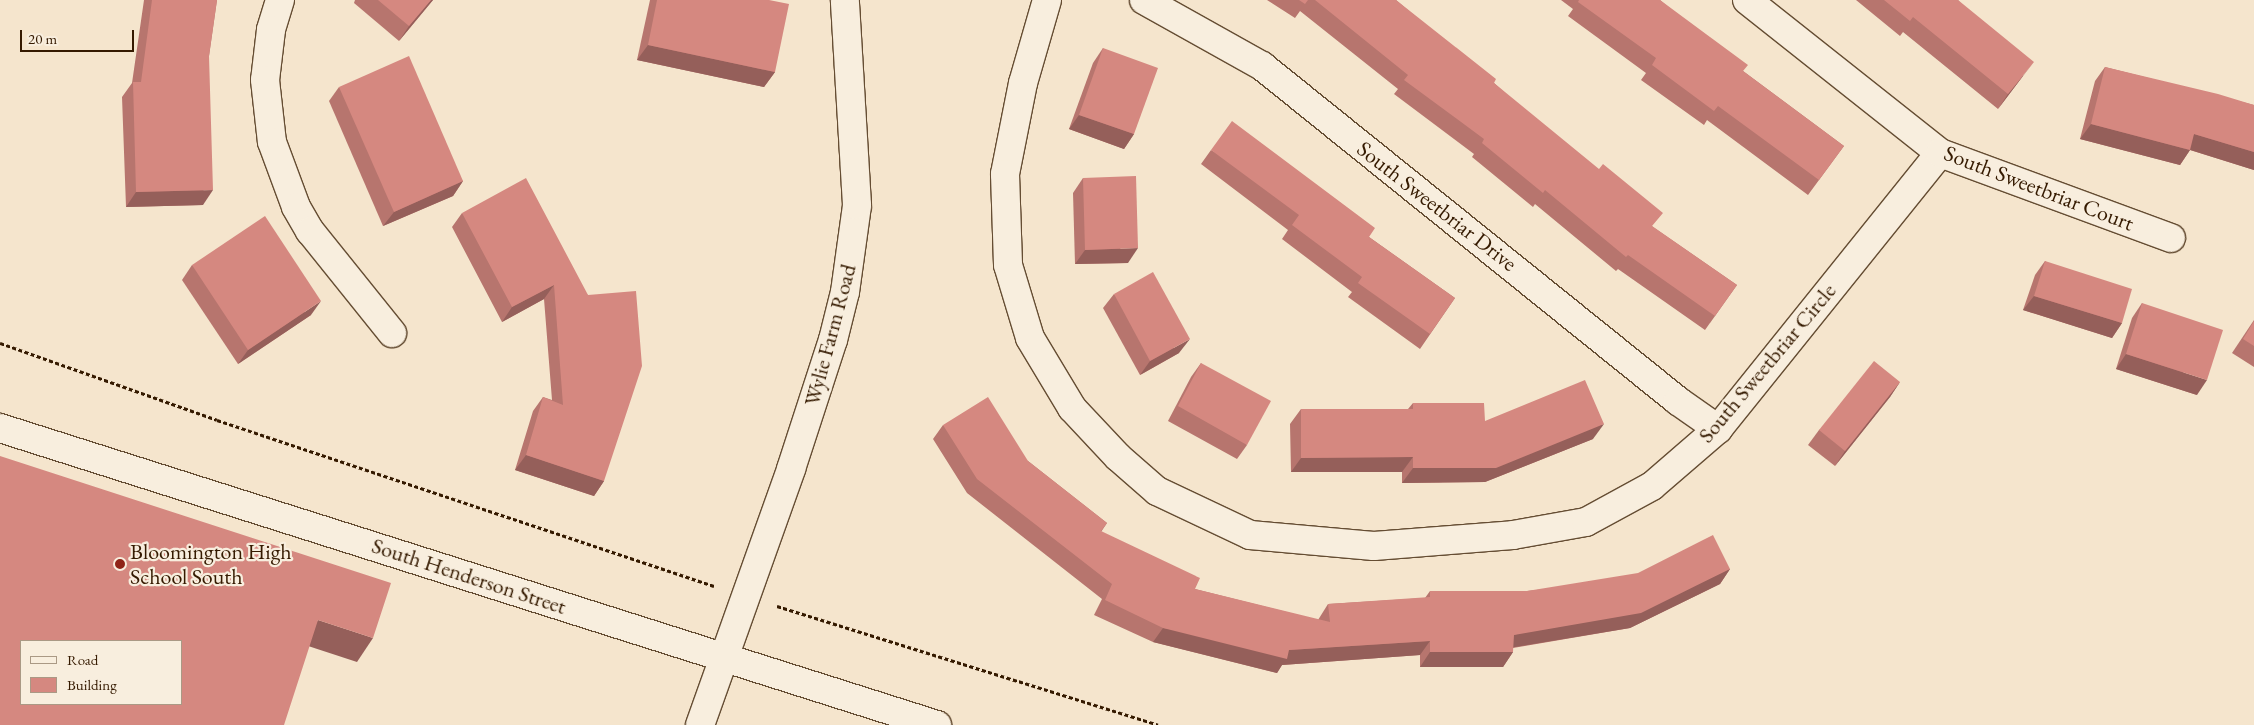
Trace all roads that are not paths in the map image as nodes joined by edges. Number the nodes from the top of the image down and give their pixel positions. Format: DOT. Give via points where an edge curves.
graph roads {
  1 [pos="280,0"];
  2 [pos="845,0"];
  3 [pos="1047,0"];
  4 [pos="1144,0"];
  5 [pos="1747,0"];
  6 [pos="1940,154"];
  7 [pos="2171,238"];
  8 [pos="392,333"];
  9 [pos="0,428"];
  10 [pos="1718,429"];
  11 [pos="725,657"];
  12 [pos="700,725"];
  13 [pos="937,725"];
  1 -- 8 [label="street" via="271,30 265,80 272,142 305,223"];
  2 -- 11 [label="street, Wylie Farm Road" via="857,205 852,249 833,340"];
  3 -- 10 [label="street, South Sweetbriar Circle" via="1023,84 1005,174 1008,265 1030,338 1072,408 1118,457 1157,491 1250,535 1374,546 1513,535 1586,522 1652,486"];
  4 -- 10 [label="street, South Sweetbriar Drive" via="1262,66 1678,401"];
  5 -- 6 [label="street, South Sweetbriar Court"];
  6 -- 7 [label="street, South Sweetbriar Court"];
  6 -- 10 [label="street, South Sweetbriar Circle"];
  9 -- 11 [label="street, South Henderson Street"];
  11 -- 12 [label="street, Wylie Farm Road"];
  11 -- 13 [label="street, South Henderson Street"];
}
